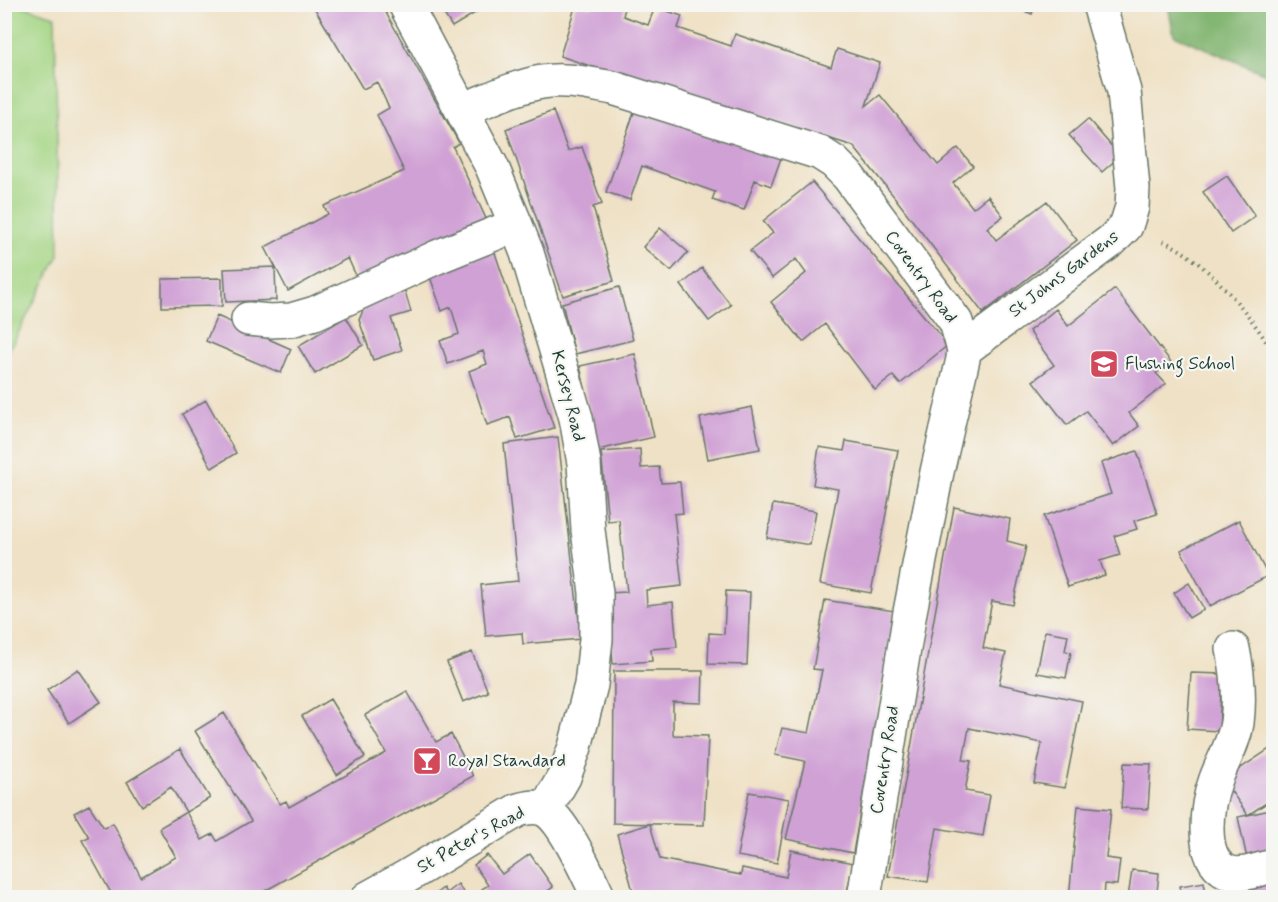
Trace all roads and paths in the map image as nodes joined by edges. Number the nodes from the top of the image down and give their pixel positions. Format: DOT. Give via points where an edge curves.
graph roads {
  1 [pos="405,4"];
  2 [pos="1099,4"];
  3 [pos="462,110"];
  4 [pos="516,225"];
  5 [pos="1172,245"];
  6 [pos="248,319"];
  7 [pos="964,350"];
  8 [pos="1274,355"];
  9 [pos="1233,649"];
  10 [pos="545,810"];
  11 [pos="1274,866"];
  12 [pos="368,897"];
  13 [pos="599,897"];
  14 [pos="864,897"];
  1 -- 3 [label="street, Kersey Road"];
  2 -- 7 [label="street, St Johns Gardens" via="1124,91 1133,188 1126,226 1112,241"];
  3 -- 4 [label="street, Kersey Road"];
  3 -- 7 [label="street, Coventry Road" via="543,82 588,83 820,153 849,176 956,322"];
  4 -- 6 [label="street" via="315,313 291,320"];
  4 -- 10 [label="street, Kersey Road" via="576,418 596,593 596,639 584,716 564,777"];
  5 -- 8 [label="path" via="1194,260 1240,304"];
  7 -- 14 [label="street, Coventry Road" via="912,600"];
  9 -- 11 [label="street" via="1238,674 1237,722 1210,799 1210,852 1229,873"];
  10 -- 12 [label="street, St Peter's Road" via="518,810"];
  10 -- 13 [label="street" via="563,829"];
}
